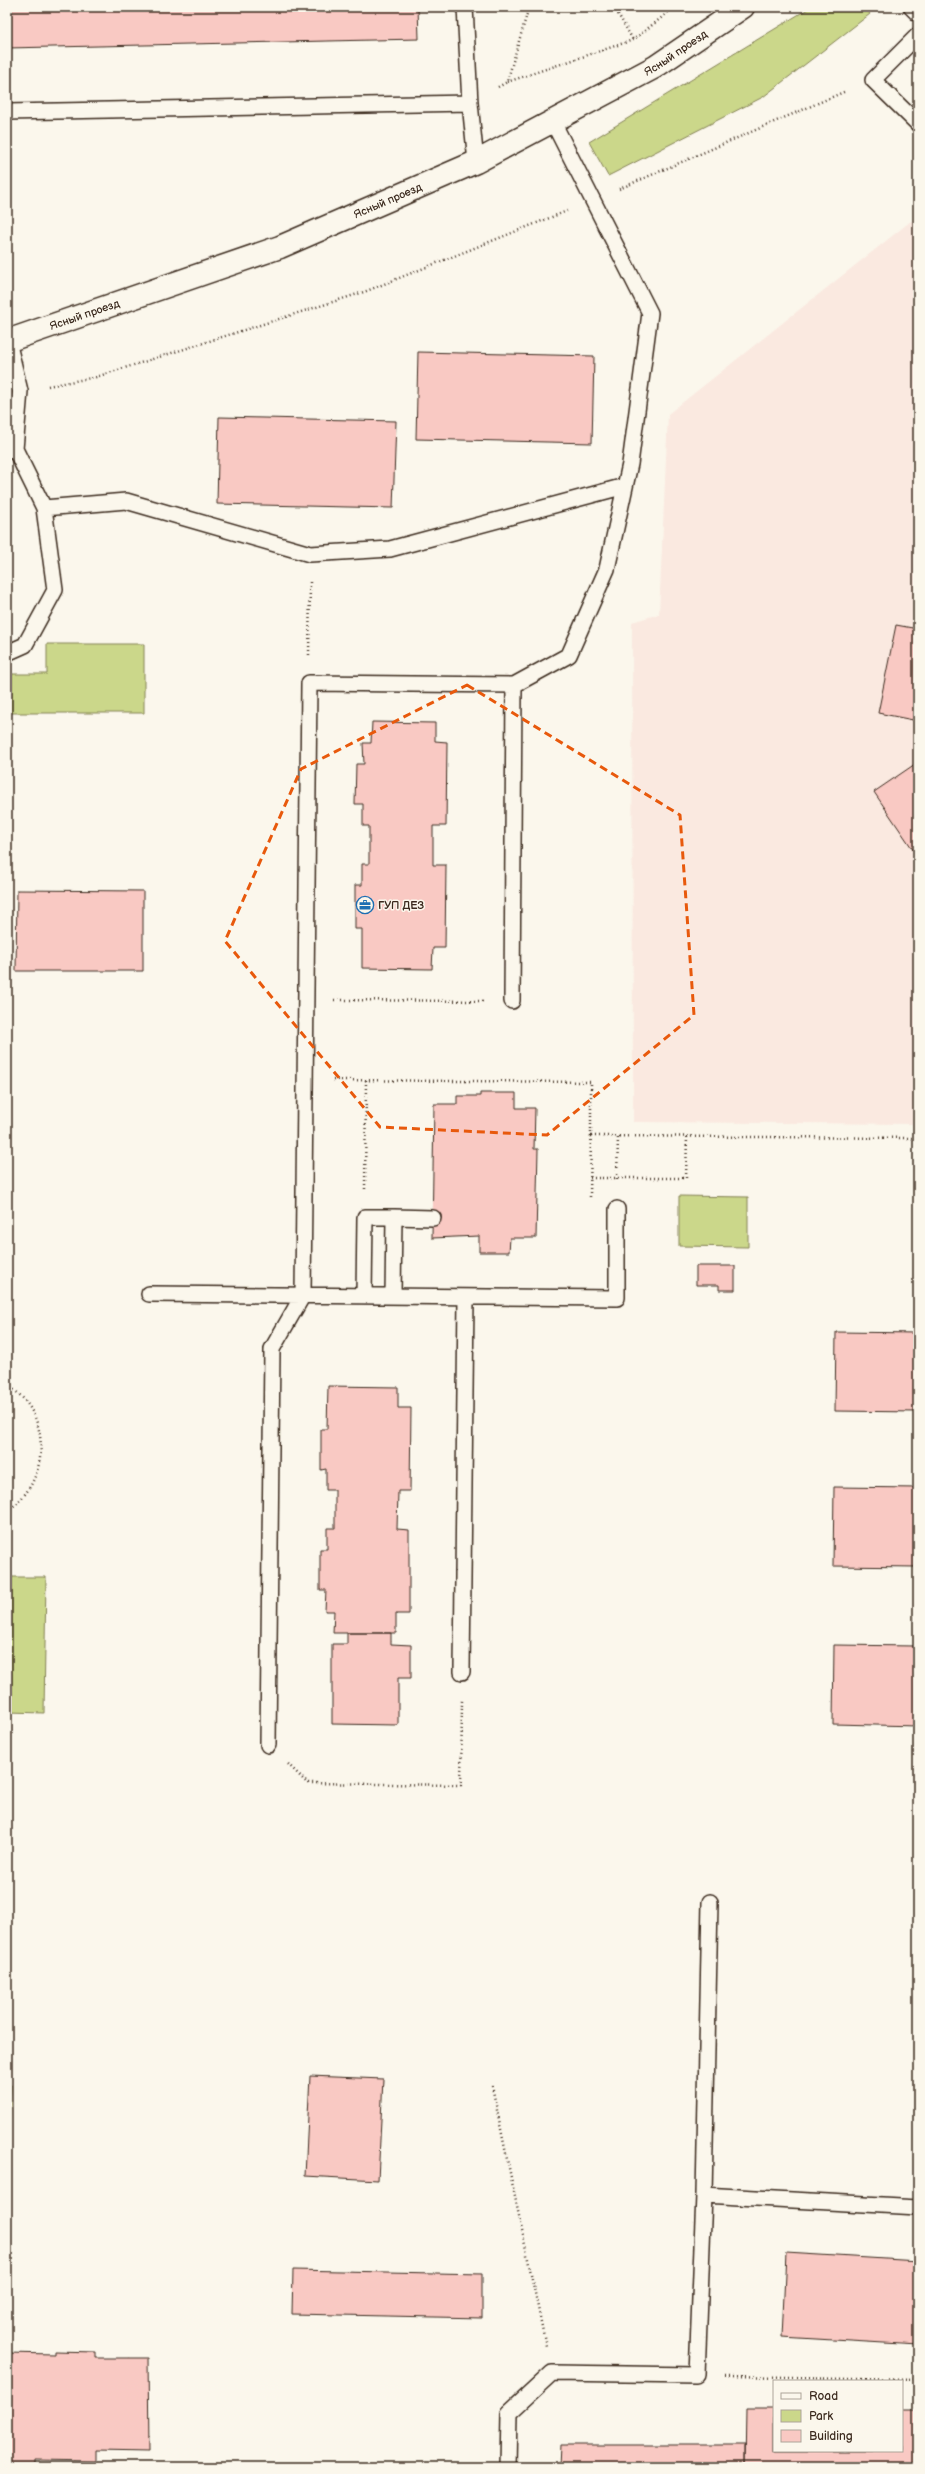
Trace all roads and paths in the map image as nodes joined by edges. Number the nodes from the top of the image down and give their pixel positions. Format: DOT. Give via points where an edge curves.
graph roads {
  1 [pos="465,7"];
  2 [pos="529,7"];
  3 [pos="614,7"];
  4 [pos="675,7"];
  5 [pos="743,7"];
  6 [pos="911,7"];
  7 [pos="918,14"];
  8 [pos="918,35"];
  9 [pos="633,40"];
  10 [pos="873,80"];
  11 [pos="507,82"];
  12 [pos="470,103"];
  13 [pos="7,112"];
  14 [pos="553,122"];
  15 [pos="918,124"];
  16 [pos="476,162"];
  17 [pos="593,200"];
  18 [pos="7,341"];
  19 [pos="20,391"];
  20 [pos="11,450"];
  21 [pos="625,486"];
  22 [pos="44,508"];
  23 [pos="310,554"];
  24 [pos="7,653"];
  25 [pos="309,683"];
  26 [pos="514,685"];
  27 [pos="306,1000"];
  28 [pos="512,1001"];
  29 [pos="305,1079"];
  30 [pos="366,1080"];
  31 [pos="618,1136"];
  32 [pos="686,1136"];
  33 [pos="918,1138"];
  34 [pos="590,1178"];
  35 [pos="617,1178"];
  36 [pos="617,1209"];
  37 [pos="365,1217"];
  38 [pos="394,1217"];
  39 [pos="433,1218"];
  40 [pos="149,1294"];
  41 [pos="303,1295"];
  42 [pos="364,1296"];
  43 [pos="393,1296"];
  44 [pos="466,1296"];
  45 [pos="7,1385"];
  46 [pos="7,1511"];
  47 [pos="462,1672"];
  48 [pos="268,1745"];
  49 [pos="307,1783"];
  50 [pos="710,1902"];
  51 [pos="492,2086"];
  52 [pos="704,2195"];
  53 [pos="918,2207"];
  54 [pos="552,2373"];
  55 [pos="697,2375"];
  56 [pos="918,2379"];
  57 [pos="508,2467"];
  1 -- 12 [label="lane"];
  2 -- 11 [label="path"];
  3 -- 9 [label="path"];
  4 -- 9 [label="path"];
  5 -- 14 [label="street, Ясный проезд" via="655,67"];
  6 -- 7 [label="lane"];
  8 -- 10 [label="lane"];
  9 -- 11 [label="path"];
  10 -- 15 [label="lane"];
  10 -- 17 [label="path"];
  11 -- 12 [label="path"];
  12 -- 13 [label="lane"];
  12 -- 16 [label="lane"];
  14 -- 16 [label="street, Ясный проезд"];
  14 -- 17 [label="lane"];
  16 -- 18 [label="street, Ясный проезд" via="280,247"];
  17 -- 19 [label="path" via="364,292 96,377"];
  17 -- 21 [label="lane" via="650,313"];
  18 -- 19 [label="lane"];
  19 -- 20 [label="lane"];
  20 -- 22 [label="lane"];
  21 -- 23 [label="lane" via="390,549"];
  21 -- 26 [label="lane" via="607,569 570,655"];
  22 -- 23 [label="lane" via="126,501"];
  22 -- 24 [label="lane" via="55,590 25,645"];
  23 -- 25 [label="path"];
  25 -- 26 [label="lane"];
  25 -- 27 [label="lane"];
  26 -- 28 [label="lane"];
  27 -- 28 [label="path"];
  27 -- 29 [label="lane"];
  29 -- 30 [label="path"];
  29 -- 41 [label="lane"];
  30 -- 31 [label="path" via="591,1082 591,1136"];
  30 -- 37 [label="path"];
  31 -- 32 [label="path"];
  31 -- 35 [label="path"];
  32 -- 33 [label="path"];
  32 -- 35 [label="path" via="686,1178"];
  34 -- 35 [label="path"];
  35 -- 36 [label="path"];
  36 -- 44 [label="lane" via="617,1298"];
  37 -- 38 [label="lane"];
  37 -- 42 [label="lane"];
  38 -- 39 [label="lane"];
  38 -- 43 [label="lane"];
  40 -- 41 [label="lane"];
  41 -- 42 [label="lane"];
  41 -- 48 [label="lane" via="272,1349"];
  42 -- 43 [label="lane"];
  43 -- 44 [label="lane"];
  44 -- 47 [label="lane"];
  45 -- 46 [label="path" via="29,1406 38,1426 42,1447 39,1468 30,1488 16,1505"];
  47 -- 49 [label="path" via="461,1785"];
  50 -- 52 [label="lane"];
  51 -- 54 [label="path"];
  52 -- 53 [label="lane"];
  52 -- 55 [label="lane"];
  54 -- 55 [label="lane"];
  54 -- 57 [label="lane" via="509,2412"];
  55 -- 56 [label="path"];
}
